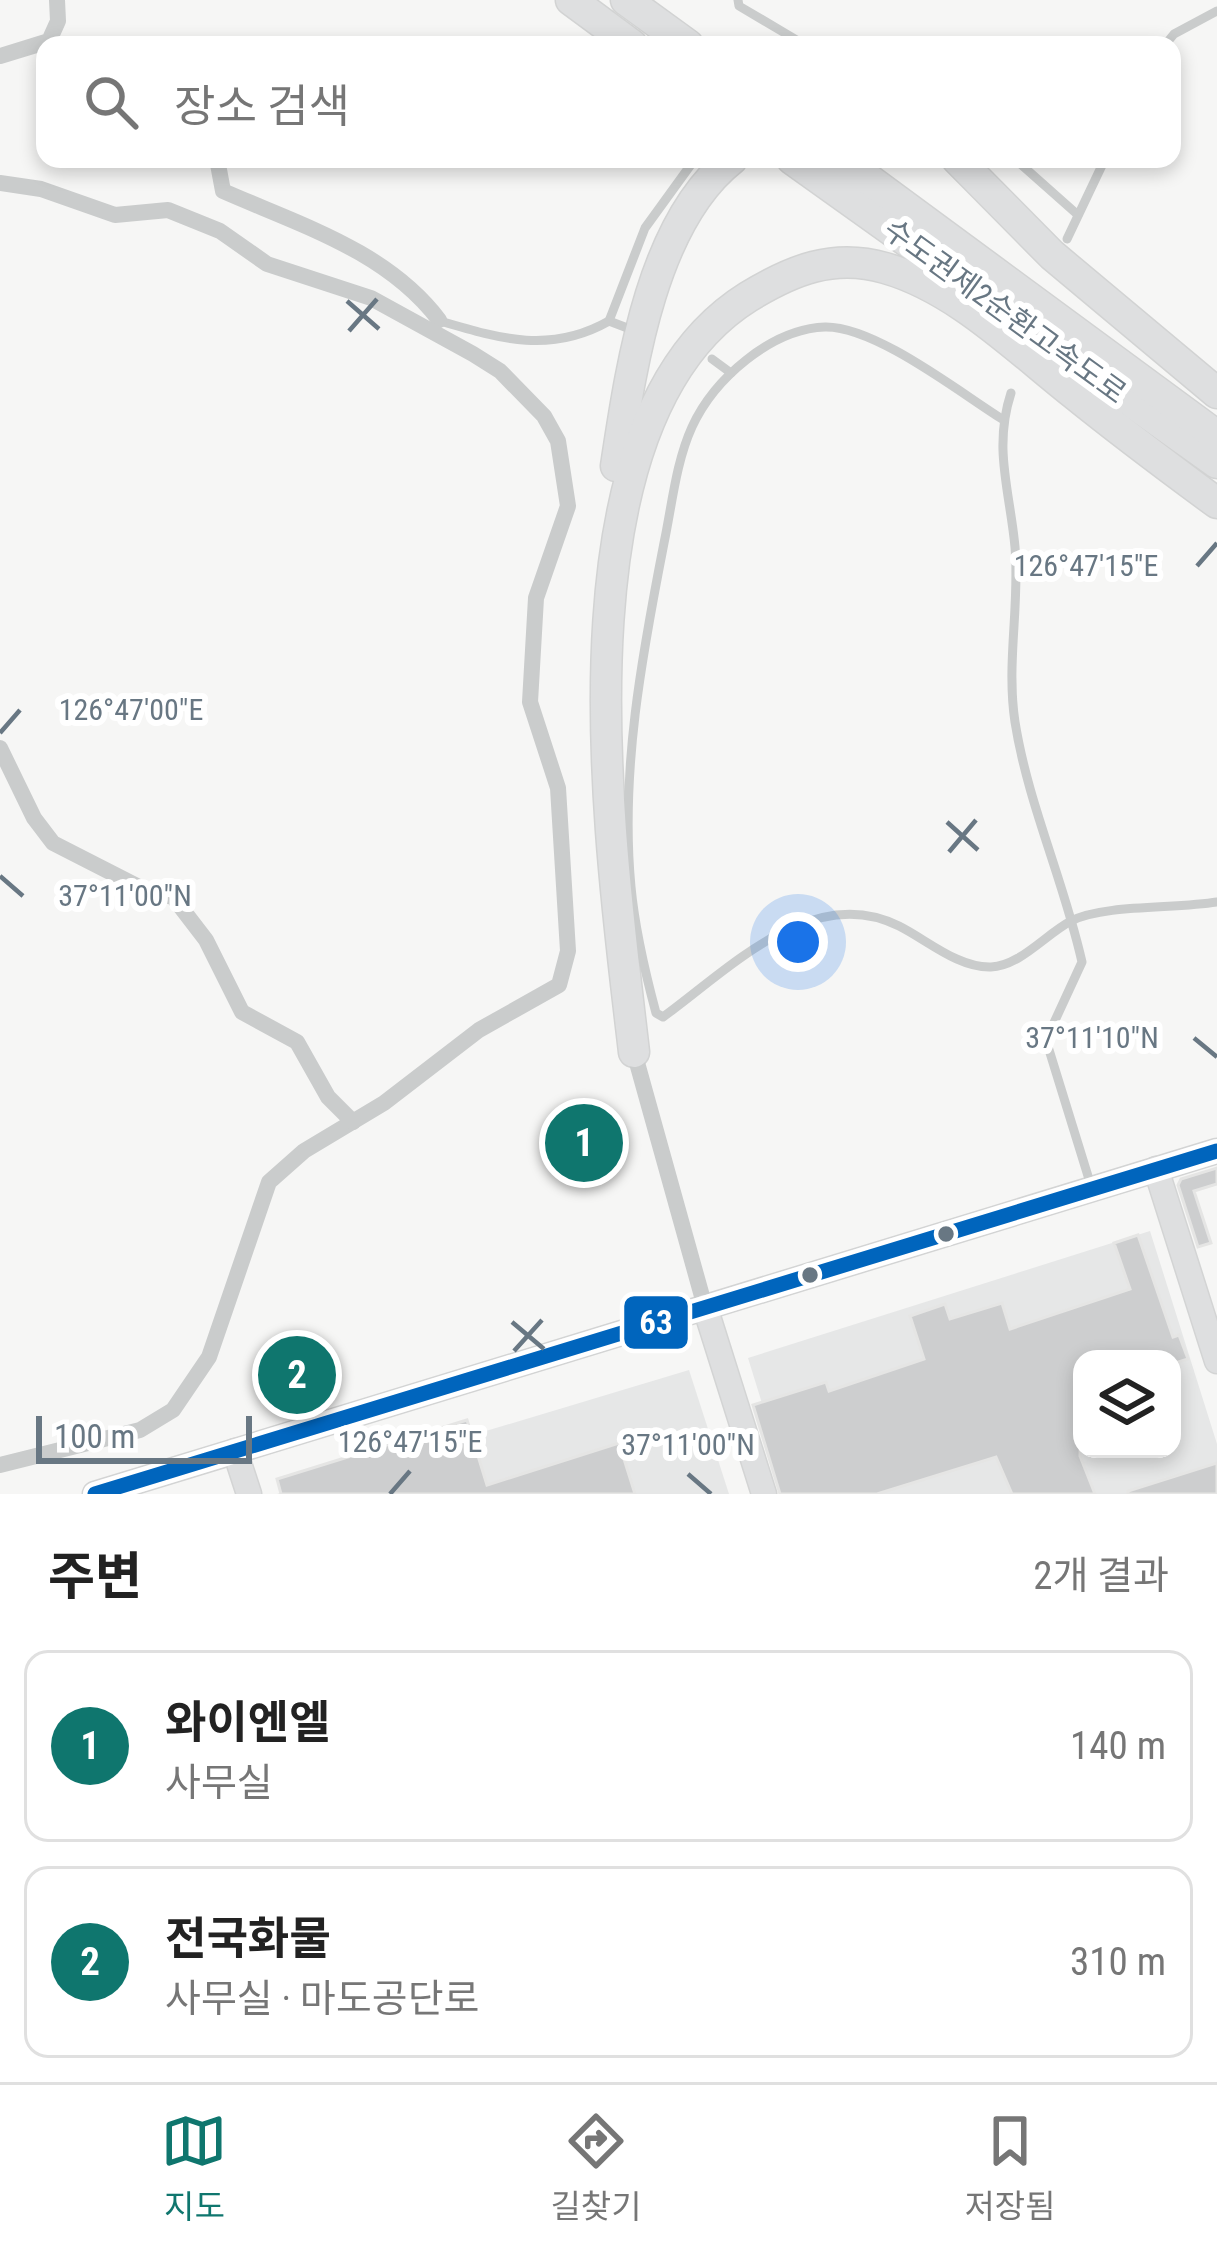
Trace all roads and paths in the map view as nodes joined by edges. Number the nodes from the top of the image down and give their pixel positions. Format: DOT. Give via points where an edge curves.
graph roads {
  1 [pos="57,0"];
  2 [pos="571,0"];
  3 [pos="626,0"];
  4 [pos="738,0"];
  5 [pos="1217,11"];
  6 [pos="53,36"];
  7 [pos="620,36"];
  8 [pos="676,36"];
  9 [pos="786,36"];
  10 [pos="1172,36"];
  11 [pos="36,47"];
  12 [pos="0,56"];
  13 [pos="219,168"];
  14 [pos="689,168"];
  15 [pos="724,168"];
  16 [pos="805,168"];
  17 [pos="853,168"];
  18 [pos="966,168"];
  19 [pos="1025,168"];
  20 [pos="1101,168"];
  21 [pos="0,183"];
  22 [pos="1078,215"];
  23 [pos="1067,239"];
  24 [pos="407,320"];
  25 [pos="439,320"];
  26 [pos="609,321"];
  27 [pos="630,329"];
  28 [pos="712,359"];
  29 [pos="730,373"];
  30 [pos="1011,393"];
  31 [pos="1217,393"];
  32 [pos="1002,418"];
  33 [pos="1217,436"];
  34 [pos="1217,463"];
  35 [pos="1217,503"];
  36 [pos="0,748"];
  37 [pos="1217,902"];
  38 [pos="1072,920"];
  39 [pos="634,1052"];
  40 [pos="353,1122"];
  41 [pos="1217,1150"];
  42 [pos="1156,1169"];
  43 [pos="1092,1189"];
  44 [pos="705,1307"];
  45 [pos="1217,1361"];
  46 [pos="235,1451"];
  47 [pos="0,1465"];
  48 [pos="95,1494"];
  49 [pos="249,1494"];
  50 [pos="764,1494"];
  1 -- 6 [label="street"];
  2 -- 7 [label="highway"];
  3 -- 8 [label="highway"];
  4 -- 9 [label="lane"];
  5 -- 10 [label="lane"];
  11 -- 12 [label="street"];
  13 -- 25 [label="street" via="223,191 368,256 404,278"];
  14 -- 26 [label="lane" via="646,228"];
  15 -- 39 [label="highway" via="676,223 662,256 600,567 592,767 608,947"];
  16 -- 34 [label="highway, 수도권제2순환고속도로"];
  17 -- 33 [label="highway, 수도권제2순환고속도로"];
  18 -- 31 [label="highway" via="1052,255"];
  19 -- 22 [label="lane"];
  20 -- 22 [label="lane"];
  21 -- 24 [label="street" via="115,214 168,210 296,278 356,291"];
  22 -- 23 [label="lane"];
  24 -- 25 [label="lane"];
  24 -- 40 [label="street" via="500,371 558,441 568,506 536,598 530,702 556,775 567,969 559,985 478,1030"];
  25 -- 26 [label="lane" via="568,342"];
  26 -- 27 [label="lane"];
  28 -- 29 [label="lane"];
  29 -- 32 [label="lane" via="800,331 830,327 861,334"];
  29 -- 38 [label="lane" via="685,447 644,644 629,777 630,885 656,1013 663,1017 779,934 825,914 894,923 958,958 996,967"];
  30 -- 32 [label="lane"];
  32 -- 38 [label="lane" via="1002,488 1015,550 1015,722"];
  35 -- 39 [label="highway" via="914,278 829,262 800,269 728,310 695,342 649,417 614,558 605,761"];
  36 -- 40 [label="street" via="53,843 172,897 206,940 242,1012 297,1042"];
  37 -- 38 [label="lane"];
  38 -- 43 [label="lane" via="1082,962 1046,1040"];
  39 -- 44 [label="street"];
  40 -- 47 [label="street" via="269,1182 209,1358 173,1410 140,1430"];
  41 -- 42 [label="main road"];
  42 -- 43 [label="main road"];
  42 -- 45 [label="main road"];
  43 -- 44 [label="main road"];
  44 -- 46 [label="main road"];
  44 -- 50 [label="main road"];
  46 -- 48 [label="main road"];
  46 -- 49 [label="main road"];
}
